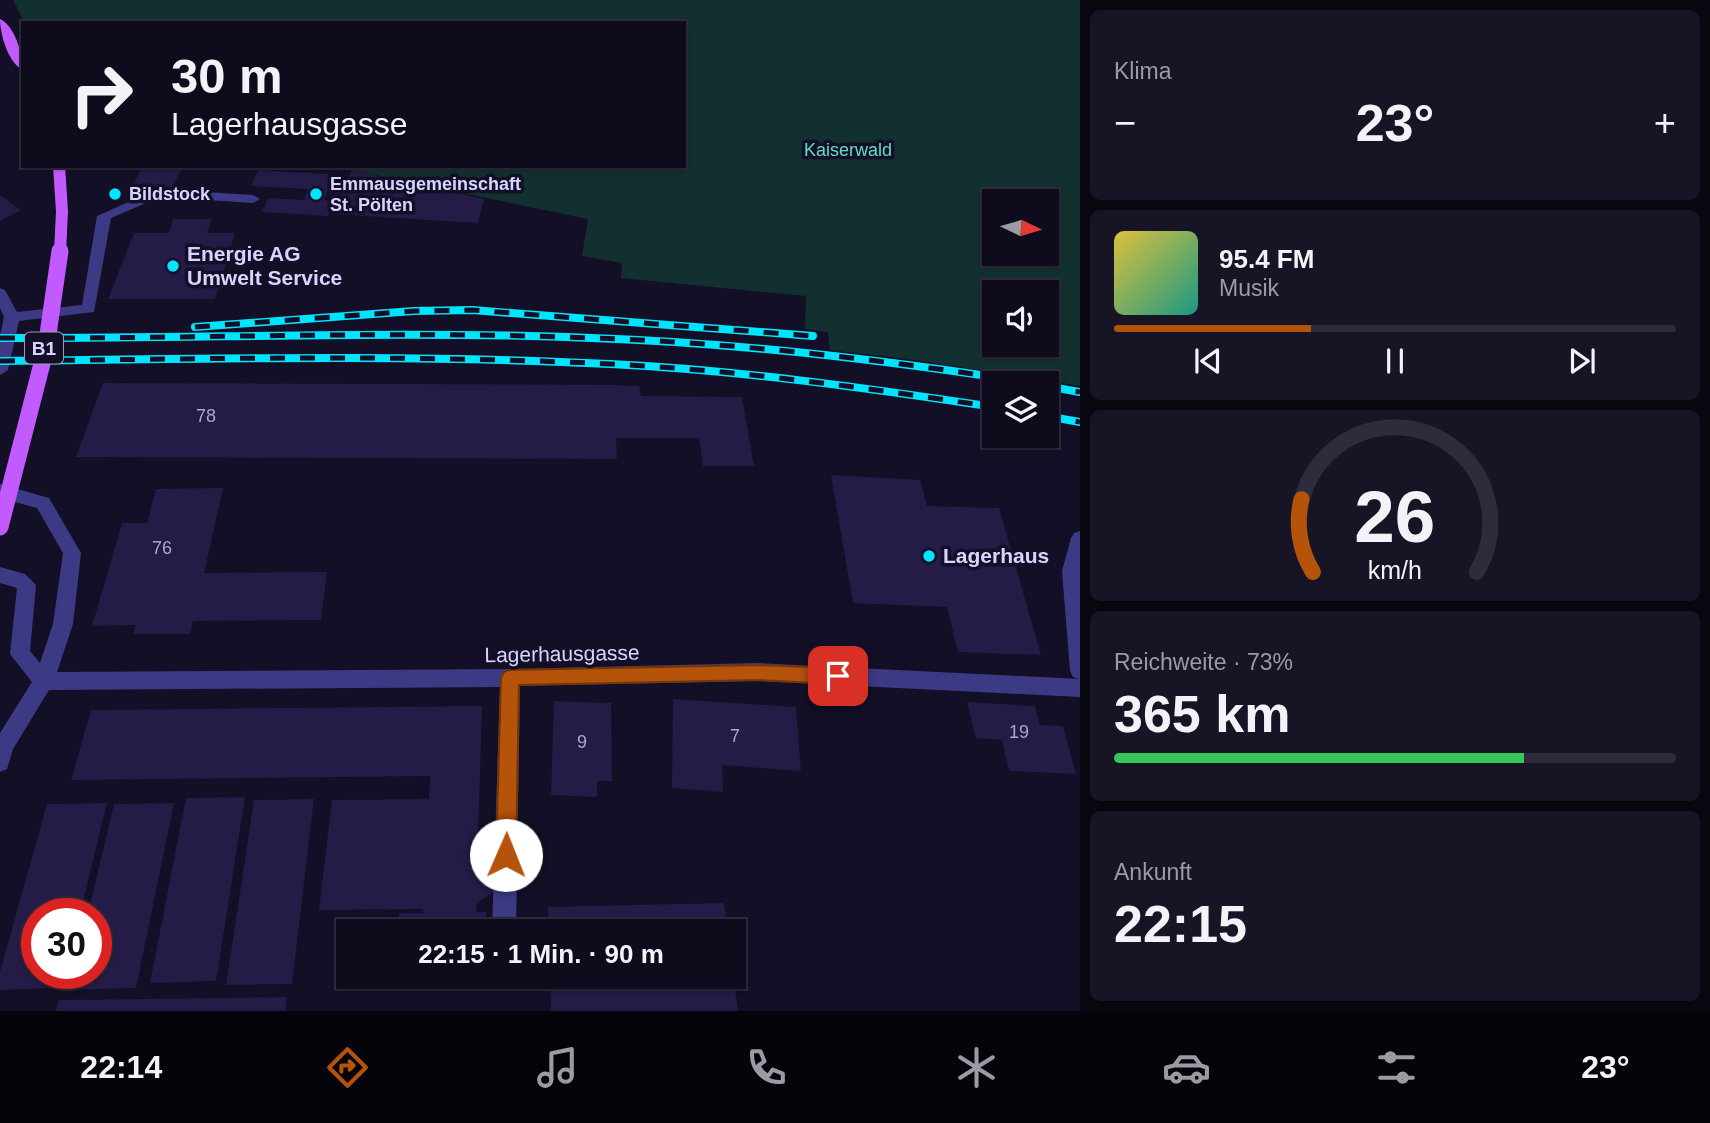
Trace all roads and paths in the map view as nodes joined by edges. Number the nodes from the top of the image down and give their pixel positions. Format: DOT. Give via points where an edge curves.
graph roads {
  1 [pos="0,22"];
  2 [pos="21,64"];
  3 [pos="59,168"];
  4 [pos="253,199"];
  5 [pos="0,293"];
  6 [pos="12,317"];
  7 [pos="0,370"];
  8 [pos="0,491"];
  9 [pos="0,527"];
  10 [pos="1080,538"];
  11 [pos="0,575"];
  12 [pos="1080,671"];
  13 [pos="510,678"];
  14 [pos="44,681"];
  15 [pos="1080,688"];
  16 [pos="0,762"];
  17 [pos="504,919"];
  1 -- 2 [label="main road"];
  3 -- 9 [label="main road, B1, bridge" via="64,207 61,267"];
  4 -- 6 [label="street" via="158,193 104,216 89,309"];
  5 -- 6 [label="street"];
  6 -- 7 [label="street"];
  8 -- 14 [label="street" via="43,503 72,553 63,624"];
  10 -- 12 [label="street" via="1071,571"];
  11 -- 14 [label="street" via="27,585 20,654"];
  13 -- 14 [label="street, Lagerhausgasse"];
  13 -- 15 [label="street, Lagerhausgasse" via="758,672"];
  13 -- 17 [label="street"];
  14 -- 16 [label="street" via="3,746"];
}
